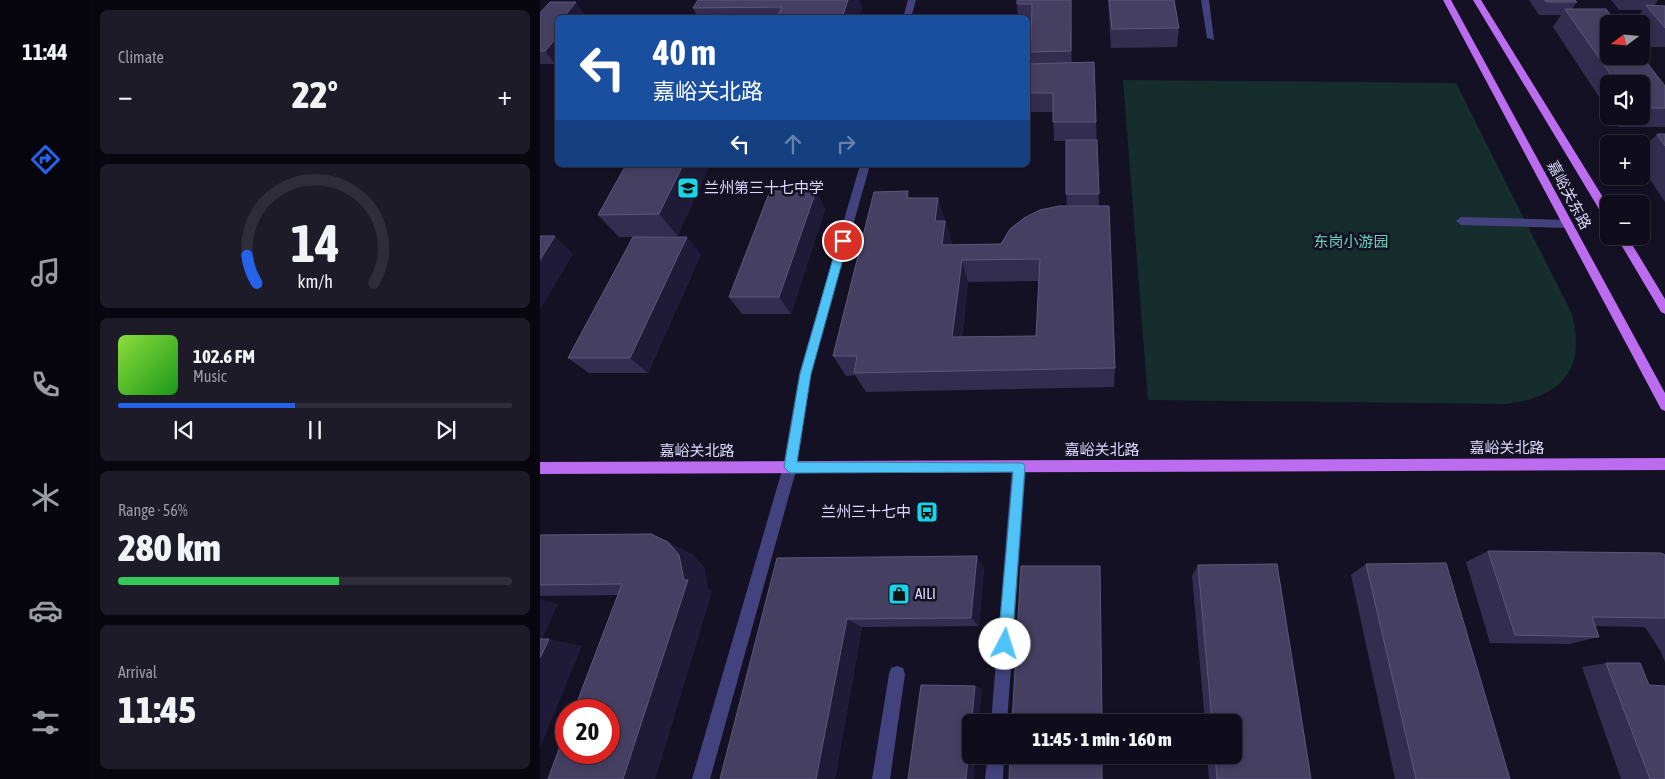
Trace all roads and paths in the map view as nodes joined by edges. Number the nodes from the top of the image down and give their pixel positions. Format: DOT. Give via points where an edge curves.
graph roads {
  1 [pos="912,0"];
  2 [pos="1205,0"];
  3 [pos="1447,0"];
  4 [pos="1477,0"];
  5 [pos="908,15"];
  6 [pos="1211,38"];
  7 [pos="864,167"];
  8 [pos="1600,201"];
  9 [pos="1461,221"];
  10 [pos="1568,224"];
  11 [pos="1626,245"];
  12 [pos="1665,309"];
  13 [pos="1665,404"];
  14 [pos="1665,464"];
  15 [pos="1019,466"];
  16 [pos="790,467"];
  17 [pos="540,468"];
  18 [pos="897,674"];
  19 [pos="1000,714"];
  20 [pos="995,764"];
  21 [pos="701,779"];
  22 [pos="881,779"];
  23 [pos="994,779"];
  1 -- 5 [label="street"];
  2 -- 6 [label="street"];
  3 -- 10 [label="main road, 嘉峪关东路"];
  4 -- 8 [label="main road, 嘉峪关东路"];
  7 -- 16 [label="street" via="805,374"];
  9 -- 10 [label="street"];
  10 -- 13 [label="main road, 嘉峪关东路"];
  11 -- 12 [label="main road"];
  14 -- 15 [label="main road, 嘉峪关北路"];
  15 -- 16 [label="main road, 嘉峪关北路"];
  15 -- 19 [label="street"];
  16 -- 17 [label="main road, 嘉峪关北路"];
  16 -- 21 [label="street"];
  18 -- 22 [label="street"];
  20 -- 23 [label="street"];
}
